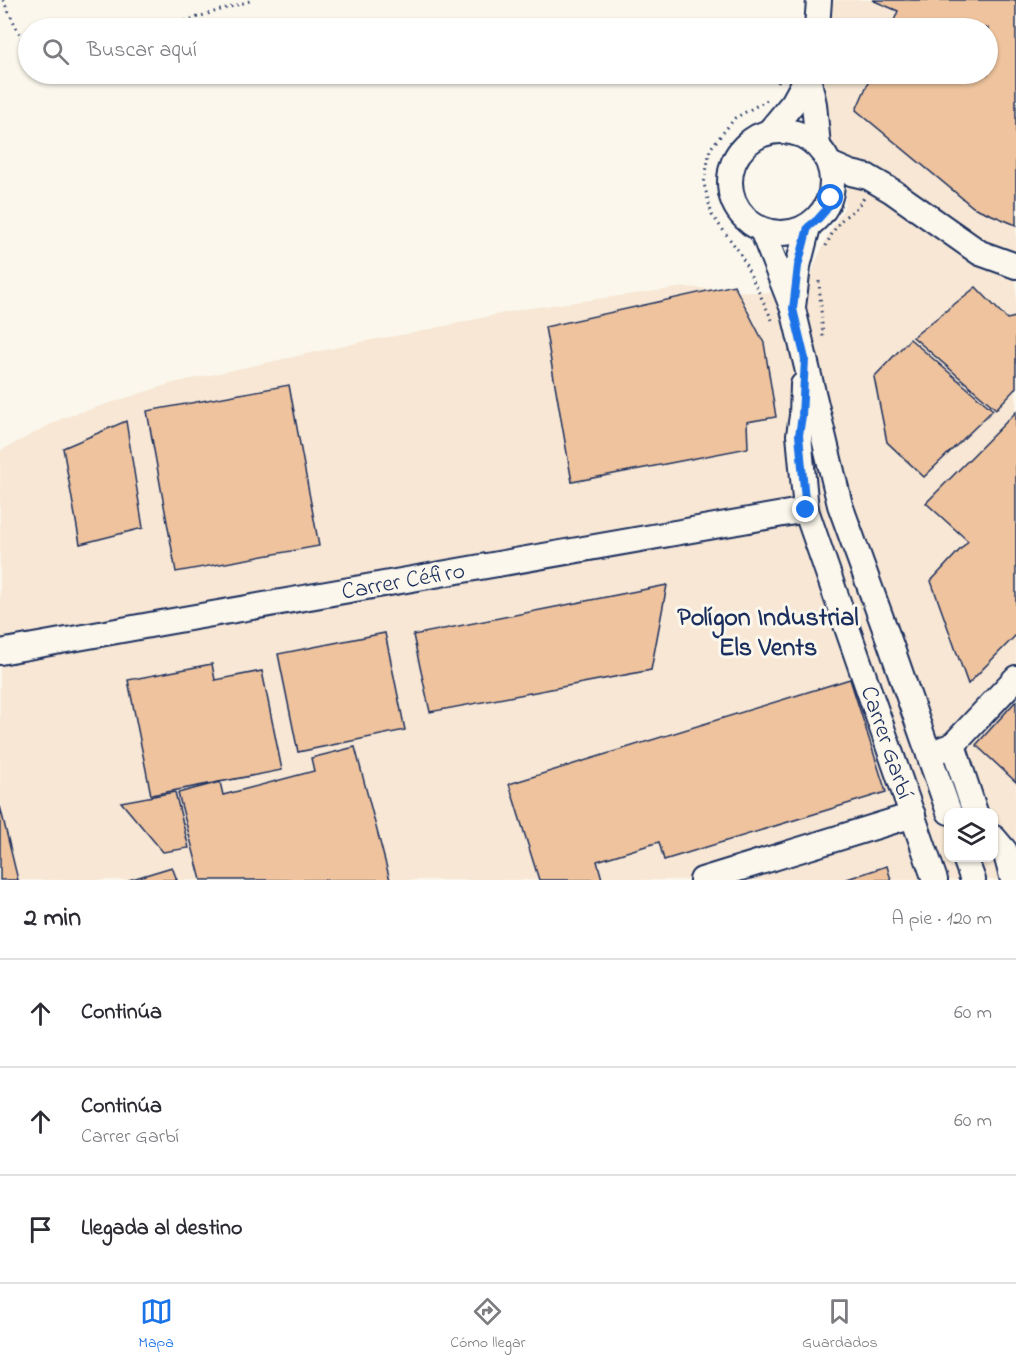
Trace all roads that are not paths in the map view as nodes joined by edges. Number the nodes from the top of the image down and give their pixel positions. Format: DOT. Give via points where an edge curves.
graph roads {
  1 [pos="819,0"];
  2 [pos="818,18"];
  3 [pos="804,84"];
  4 [pos="811,84"];
  5 [pos="769,132"];
  6 [pos="824,155"];
  7 [pos="892,191"];
  8 [pos="831,198"];
  9 [pos="808,227"];
  10 [pos="762,230"];
  11 [pos="1016,266"];
  12 [pos="793,309"];
  13 [pos="804,358"];
  14 [pos="806,510"];
  15 [pos="0,652"];
  16 [pos="1016,678"];
  17 [pos="953,745"];
  18 [pos="929,754"];
  19 [pos="947,808"];
  20 [pos="973,808"];
  21 [pos="913,815"];
  22 [pos="1005,846"];
  23 [pos="966,862"];
  24 [pos="702,880"];
  25 [pos="935,880"];
  26 [pos="973,880"];
  27 [pos="1013,880"];
  1 -- 2 [label="street"];
  3 -- 5 [label="street"];
  4 -- 6 [label="street"];
  5 -- 6 [label="street" via="804,136"];
  5 -- 10 [label="street" via="742,149 729,179 737,210"];
  6 -- 7 [label="street" via="851,173 868,177"];
  6 -- 8 [label="street" via="833,181"];
  7 -- 8 [label="street" via="857,191"];
  7 -- 11 [label="street" via="980,253"];
  8 -- 9 [label="street" via="826,210"];
  9 -- 10 [label="street" via="793,233"];
  9 -- 12 [label="street"];
  10 -- 12 [label="street"];
  12 -- 13 [label="street"];
  13 -- 14 [label="street, Carrer Garbí" via="799,435"];
  13 -- 18 [label="street" via="840,505"];
  14 -- 15 [label="street, Carrer Céfiro"];
  14 -- 21 [label="street, Carrer Garbí"];
  16 -- 17 [label="street"];
  17 -- 18 [label="street"];
  17 -- 20 [label="street"];
  18 -- 19 [label="street"];
  21 -- 24 [label="street"];
  21 -- 25 [label="street, Carrer Garbí"];
  22 -- 27 [label="street"];
  23 -- 26 [label="street"];
}
